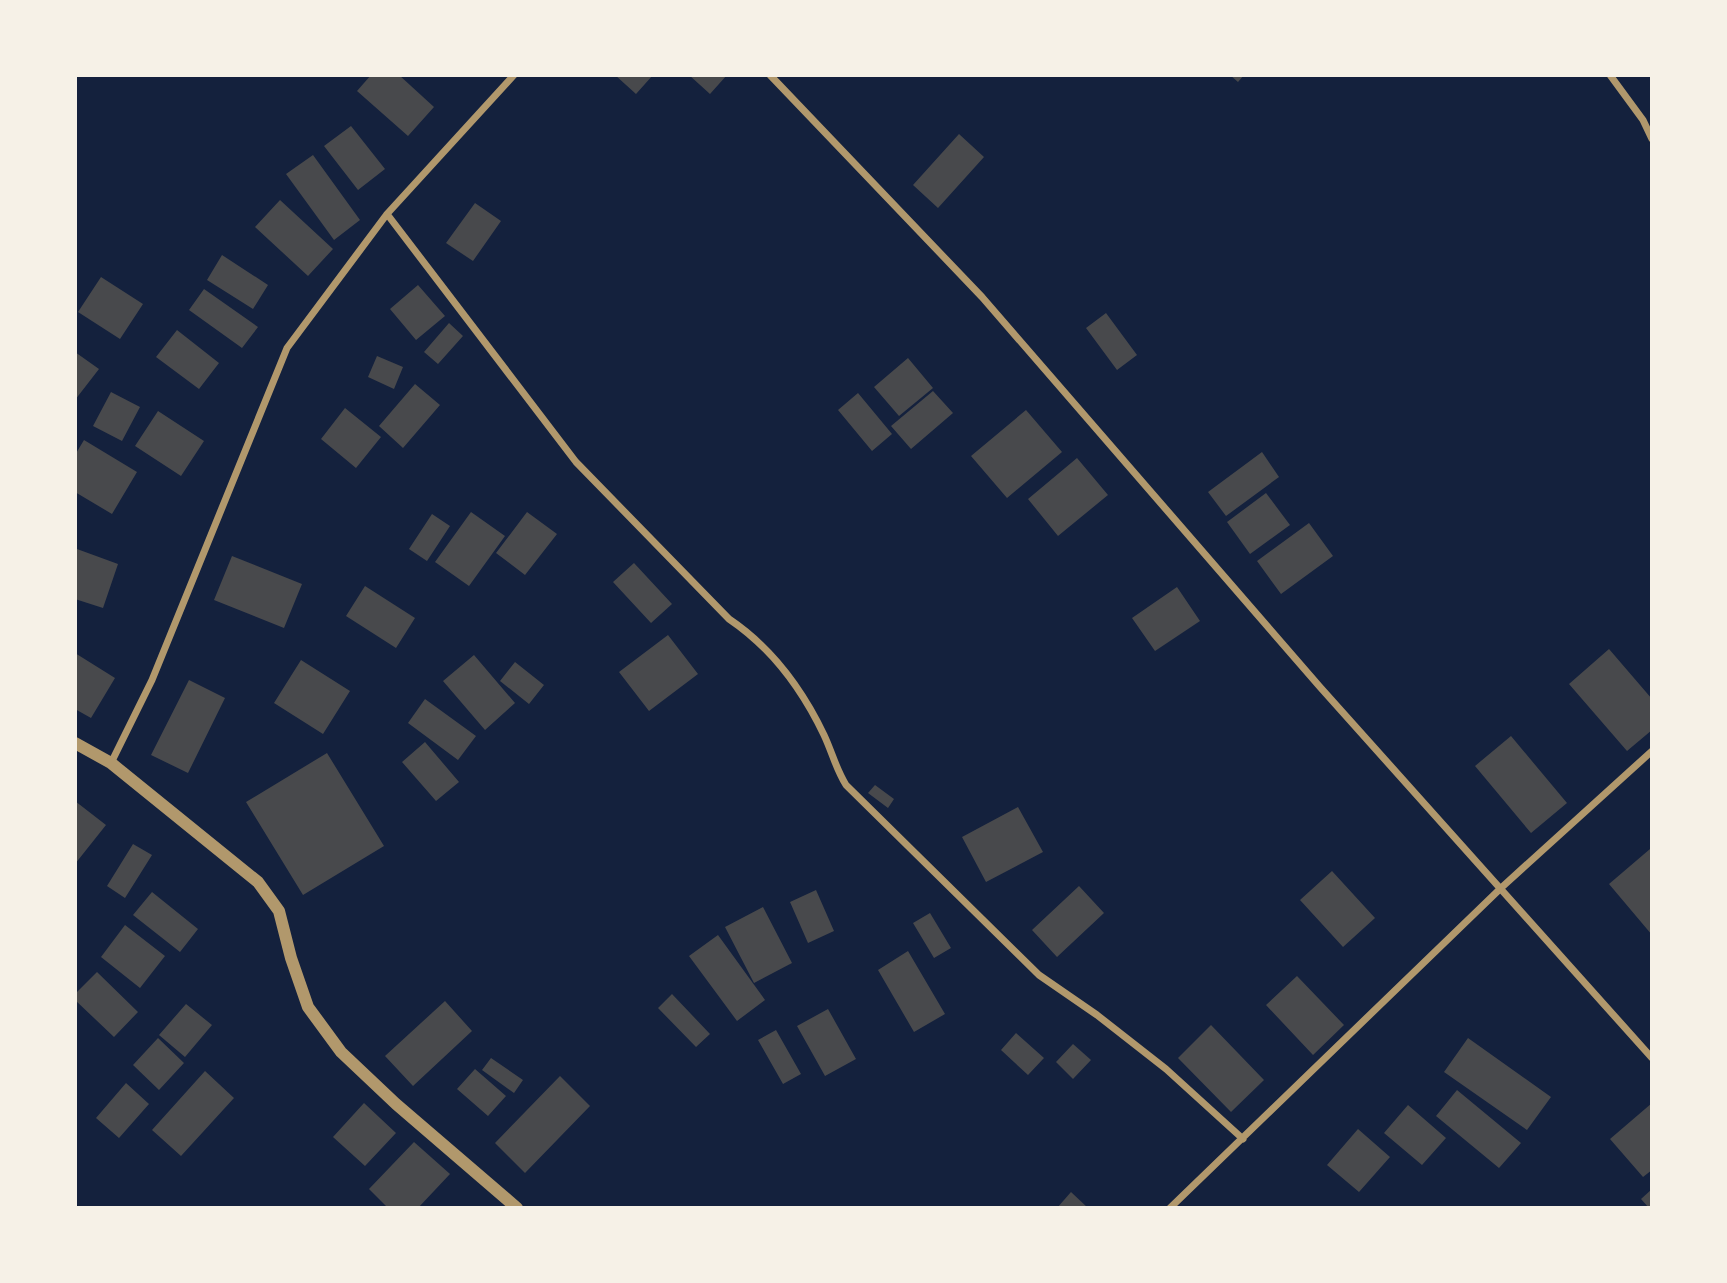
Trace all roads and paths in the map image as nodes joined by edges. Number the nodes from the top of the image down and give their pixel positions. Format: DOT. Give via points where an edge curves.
graph roads {
  1 [pos="514,75"];
  2 [pos="770,75"];
  3 [pos="1610,75"];
  4 [pos="1652,139"];
  5 [pos="387,214"];
  6 [pos="75,743"];
  7 [pos="1652,751"];
  8 [pos="111,763"];
  9 [pos="1501,888"];
  10 [pos="1652,1058"];
  11 [pos="1242,1139"];
  12 [pos="517,1208"];
  13 [pos="1170,1208"];
  1 -- 5 [label="street"];
  2 -- 9 [label="street" via="982,297 1311,677"];
  3 -- 4 [label="street"];
  5 -- 8 [label="street" via="287,348 152,680"];
  5 -- 11 [label="street" via="576,463 776,660 809,704 846,785 1039,975 1166,1069"];
  6 -- 8 [label="street"];
  7 -- 9 [label="street"];
  8 -- 12 [label="street" via="258,882 279,911 308,1007 341,1052"];
  9 -- 10 [label="street"];
  9 -- 11 [label="street"];
  11 -- 13 [label="street"];
}
